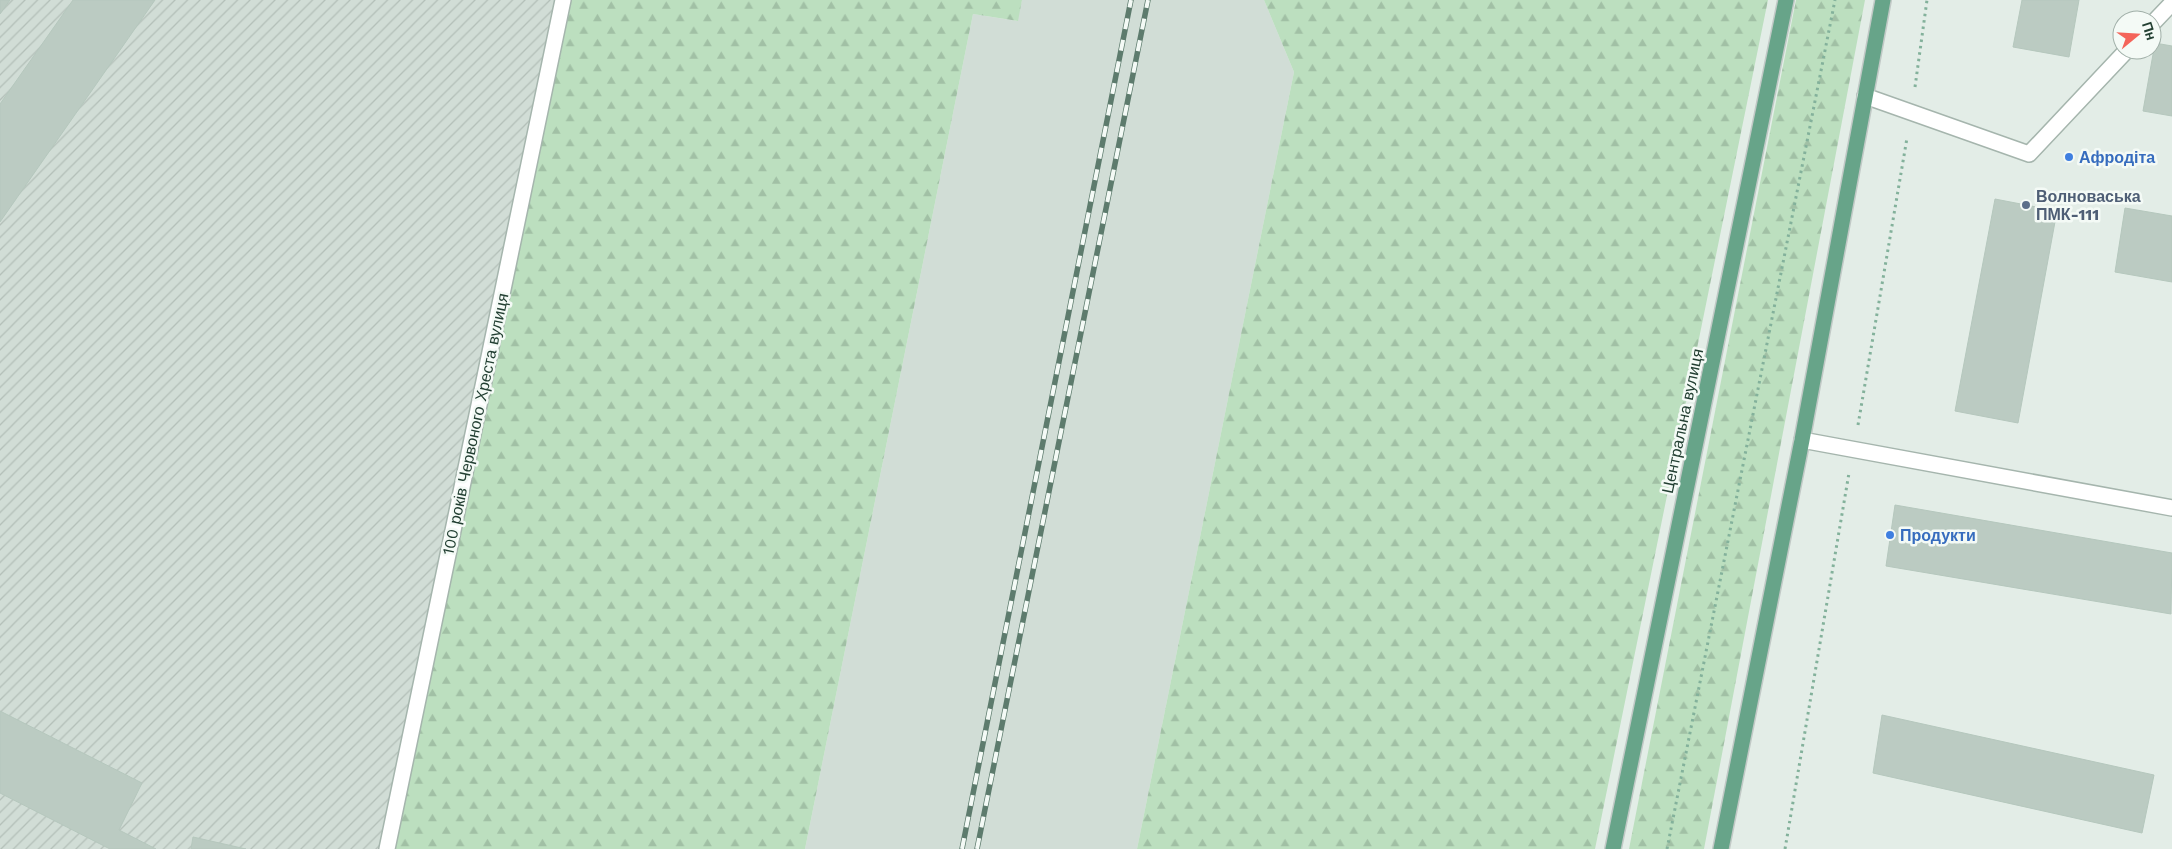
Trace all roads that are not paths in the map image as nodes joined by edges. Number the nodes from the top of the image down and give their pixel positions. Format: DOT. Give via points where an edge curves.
graph roads {
  1 [pos="563,0"];
  2 [pos="1786,0"];
  3 [pos="1883,0"];
  4 [pos="2172,3"];
  5 [pos="2162,14"];
  6 [pos="2118,60"];
  7 [pos="1866,96"];
  8 [pos="1802,440"];
  9 [pos="2172,508"];
  10 [pos="387,849"];
  11 [pos="1613,849"];
  12 [pos="1721,849"];
  1 -- 10 [label="street, 100 років Червоного Хреста вулиця"];
  2 -- 11 [label="main road, Центральна вулиця"];
  3 -- 7 [label="main road"];
  4 -- 5 [label="street"];
  6 -- 7 [label="street" via="2029,154"];
  7 -- 8 [label="main road"];
  8 -- 9 [label="street"];
  8 -- 12 [label="main road"];
}
